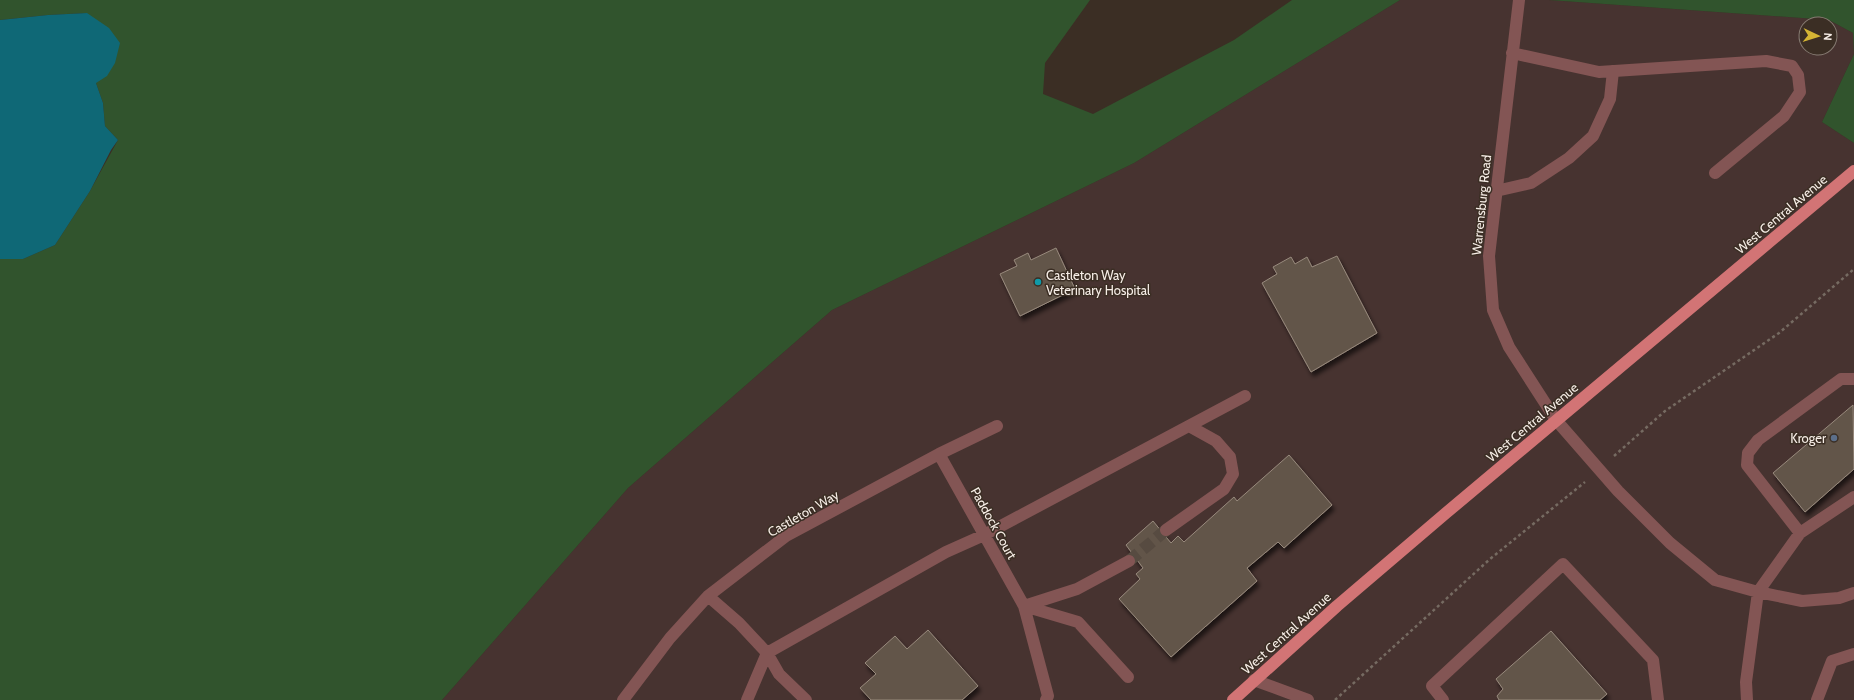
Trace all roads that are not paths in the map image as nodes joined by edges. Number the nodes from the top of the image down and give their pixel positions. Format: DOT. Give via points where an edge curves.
graph roads {
  1 [pos="1519,0"];
  2 [pos="1512,53"];
  3 [pos="1613,71"];
  4 [pos="1854,171"];
  5 [pos="1715,173"];
  6 [pos="1496,191"];
  7 [pos="1854,380"];
  8 [pos="1245,396"];
  9 [pos="1556,420"];
  10 [pos="997,426"];
  11 [pos="1189,426"];
  12 [pos="939,454"];
  13 [pos="1854,497"];
  14 [pos="1166,530"];
  15 [pos="1800,533"];
  16 [pos="984,535"];
  17 [pos="1129,561"];
  18 [pos="1758,592"];
  19 [pos="1854,593"];
  20 [pos="708,596"];
  21 [pos="1024,606"];
  22 [pos="767,652"];
  23 [pos="1854,654"];
  24 [pos="1128,677"];
  25 [pos="1254,680"];
  26 [pos="623,700"];
  27 [pos="747,700"];
  28 [pos="806,700"];
  29 [pos="1046,700"];
  30 [pos="1233,700"];
  31 [pos="1308,700"];
  32 [pos="1443,700"];
  33 [pos="1658,700"];
  34 [pos="1747,700"];
  35 [pos="1817,700"];
  1 -- 2 [label="street, Warrensburg Road"];
  2 -- 3 [label="street" via="1599,72"];
  2 -- 6 [label="street, Warrensburg Road"];
  3 -- 5 [label="street" via="1766,61 1792,66 1798,75 1800,92 1784,116"];
  3 -- 6 [label="street" via="1610,99 1593,136 1569,158 1531,183"];
  4 -- 9 [label="main road, West Central Avenue"];
  6 -- 9 [label="street, Warrensburg Road" via="1488,256 1493,310 1509,347"];
  7 -- 15 [label="street" via="1841,379 1758,440 1748,453 1747,465"];
  8 -- 11 [label="street"];
  9 -- 18 [label="street, Warrensburg Road" via="1618,492 1670,543 1715,580"];
  9 -- 25 [label="main road, West Central Avenue"];
  10 -- 12 [label="street, Castleton Way"];
  11 -- 14 [label="street" via="1216,441 1230,457 1233,474 1224,489"];
  11 -- 16 [label="street"];
  12 -- 16 [label="street, Paddock Court"];
  12 -- 20 [label="street, Castleton Way" via="786,536"];
  13 -- 15 [label="street"];
  15 -- 18 [label="street"];
  16 -- 21 [label="street, Paddock Court"];
  16 -- 22 [label="street" via="946,552"];
  17 -- 21 [label="street" via="1077,589"];
  18 -- 19 [label="street, Warrensburg Road" via="1802,600 1839,598"];
  18 -- 34 [label="street" via="1748,666"];
  20 -- 22 [label="street"];
  20 -- 26 [label="street, Castleton Way" via="670,638"];
  21 -- 24 [label="street" via="1078,622"];
  21 -- 29 [label="street, Paddock Court" via="1048,696"];
  22 -- 27 [label="street"];
  22 -- 28 [label="street" via="779,674"];
  23 -- 35 [label="street" via="1832,661"];
  25 -- 30 [label="main road, West Central Avenue"];
  25 -- 31 [label="street"];
  32 -- 33 [label="street" via="1432,686 1563,564 1653,660"];
}
